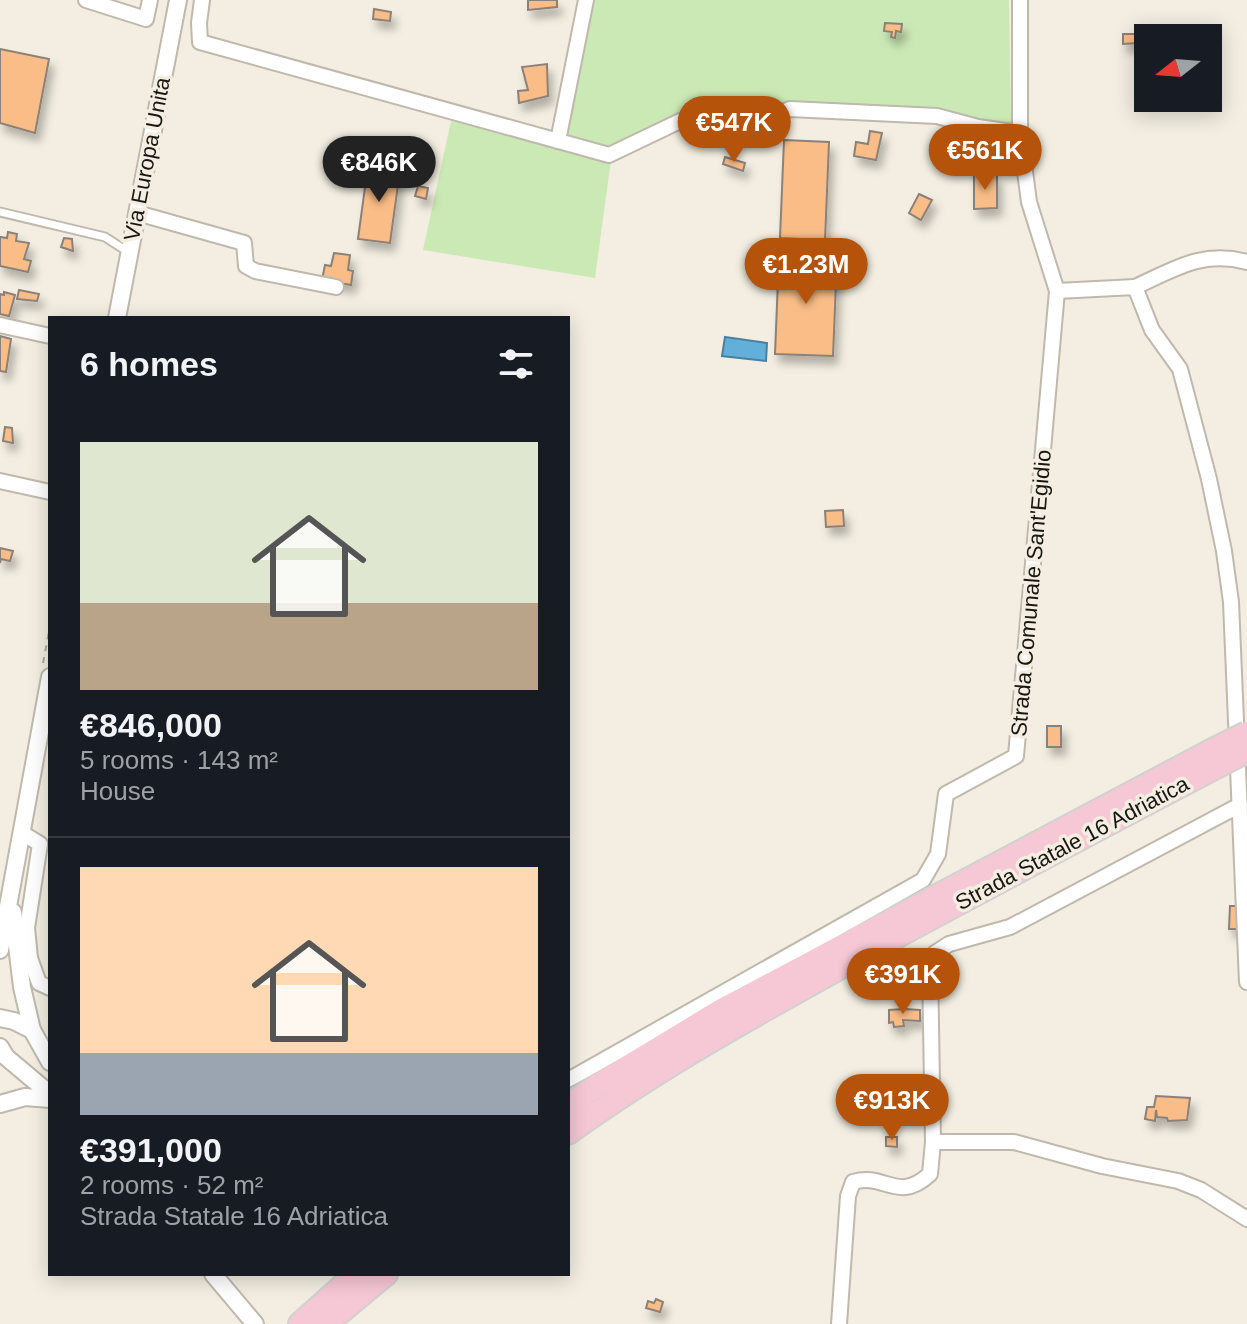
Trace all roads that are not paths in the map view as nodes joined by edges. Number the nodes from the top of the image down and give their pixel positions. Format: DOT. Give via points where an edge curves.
graph roads {
  1 [pos="86,0"];
  2 [pos="150,0"];
  3 [pos="178,0"];
  4 [pos="202,0"];
  5 [pos="586,0"];
  6 [pos="1020,0"];
  7 [pos="1020,133"];
  8 [pos="558,141"];
  9 [pos="0,212"];
  10 [pos="137,213"];
  11 [pos="130,250"];
  12 [pos="1247,262"];
  13 [pos="336,287"];
  14 [pos="1135,287"];
  15 [pos="1057,291"];
  16 [pos="117,316"];
  17 [pos="0,325"];
  18 [pos="48,336"];
  19 [pos="0,481"];
  20 [pos="48,492"];
  21 [pos="48,688"];
  22 [pos="1247,733"];
  23 [pos="1247,751"];
  24 [pos="1213,759"];
  25 [pos="1240,805"];
  26 [pos="22,833"];
  27 [pos="6,890"];
  28 [pos="0,950"];
  29 [pos="1247,982"];
  30 [pos="48,987"];
  31 [pos="0,1018"];
  32 [pos="32,1030"];
  33 [pos="0,1047"];
  34 [pos="48,1058"];
  35 [pos="570,1079"];
  36 [pos="48,1095"];
  37 [pos="48,1097"];
  38 [pos="0,1104"];
  39 [pos="570,1105"];
  40 [pos="570,1132"];
  41 [pos="933,1142"];
  42 [pos="1247,1219"];
  43 [pos="215,1276"];
  44 [pos="354,1276"];
  45 [pos="384,1276"];
  46 [pos="252,1320"];
  47 [pos="300,1324"];
  48 [pos="326,1324"];
  49 [pos="839,1324"];
  1 -- 2 [label="street" via="146,19"];
  3 -- 10 [label="street, Via Europa Unita"];
  4 -- 8 [label="street" via="200,42"];
  5 -- 8 [label="street"];
  6 -- 7 [label="street, Strada Comunale Sant'Egidio"];
  7 -- 8 [label="street" via="937,116 790,109 745,126 680,121 609,155"];
  7 -- 15 [label="street, Strada Comunale Sant'Egidio" via="1029,202"];
  9 -- 11 [label="lane" via="105,237"];
  10 -- 11 [label="street, Via Europa Unita"];
  10 -- 13 [label="street" via="244,243 246,266 255,271"];
  11 -- 16 [label="street, Via Europa Unita"];
  12 -- 14 [label="street" via="1197,259"];
  14 -- 15 [label="street"];
  14 -- 25 [label="street" via="1152,330 1180,369 1224,551"];
  15 -- 35 [label="street, Strada Comunale Sant'Egidio" via="1016,756 946,794 938,854 923,880"];
  17 -- 18 [label="street"];
  19 -- 20 [label="street"];
  21 -- 26 [label="street"];
  22 -- 24 [label="highway, Strada Statale 16 Adriatica, bridge"];
  23 -- 24 [label="highway, Strada Statale 16 Adriatica, bridge"];
  24 -- 39 [label="highway, Strada Statale 16 Adriatica" via="720,1011"];
  24 -- 40 [label="highway, Strada Statale 16 Adriatica" via="731,1027"];
  25 -- 29 [label="street"];
  25 -- 41 [label="street" via="1010,927 935,953 930,966"];
  26 -- 27 [label="street"];
  26 -- 30 [label="street" via="40,844 27,928 30,958 39,983"];
  27 -- 28 [label="street"];
  27 -- 32 [label="street"];
  31 -- 32 [label="street"];
  32 -- 34 [label="street"];
  33 -- 36 [label="street"];
  37 -- 38 [label="street"];
  41 -- 42 [label="street" via="1014,1142 1178,1181"];
  41 -- 49 [label="street" via="930,1174 917,1185 853,1182"];
  43 -- 46 [label="street"];
  44 -- 47 [label="highway"];
  45 -- 48 [label="highway"];
}
